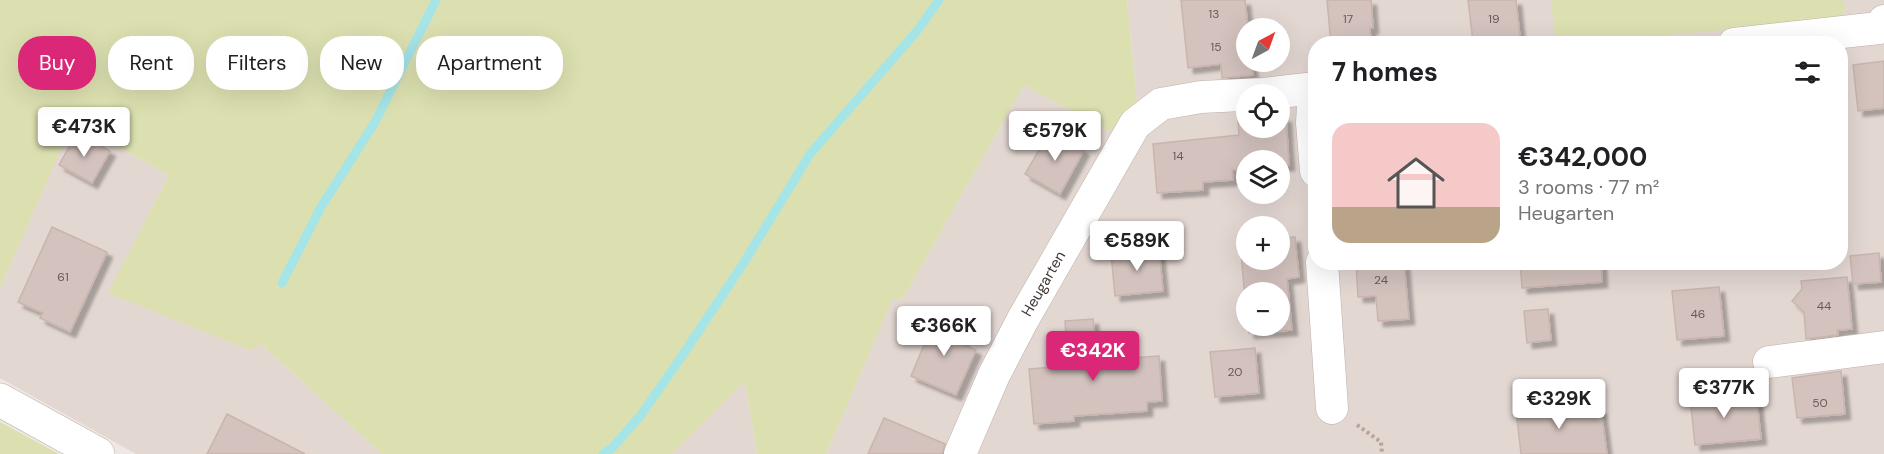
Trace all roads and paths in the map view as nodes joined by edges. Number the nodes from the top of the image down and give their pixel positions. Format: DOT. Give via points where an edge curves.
graph roads {
  1 [pos="1884,21"];
  2 [pos="1806,36"];
  3 [pos="1308,89"];
  4 [pos="1323,270"];
  5 [pos="1884,347"];
  6 [pos="1769,362"];
  7 [pos="0,400"];
  8 [pos="1332,408"];
  9 [pos="98,454"];
  10 [pos="960,454"];
  11 [pos="1382,454"];
  1 -- 2 [label="street" via="1879,28"];
  3 -- 10 [label="street, Heugarten" via="1161,104 1135,124 1022,321"];
  4 -- 8 [label="street"];
  5 -- 6 [label="street"];
  7 -- 9 [label="street"];
  8 -- 11 [label="path" via="1381,442"];
}
